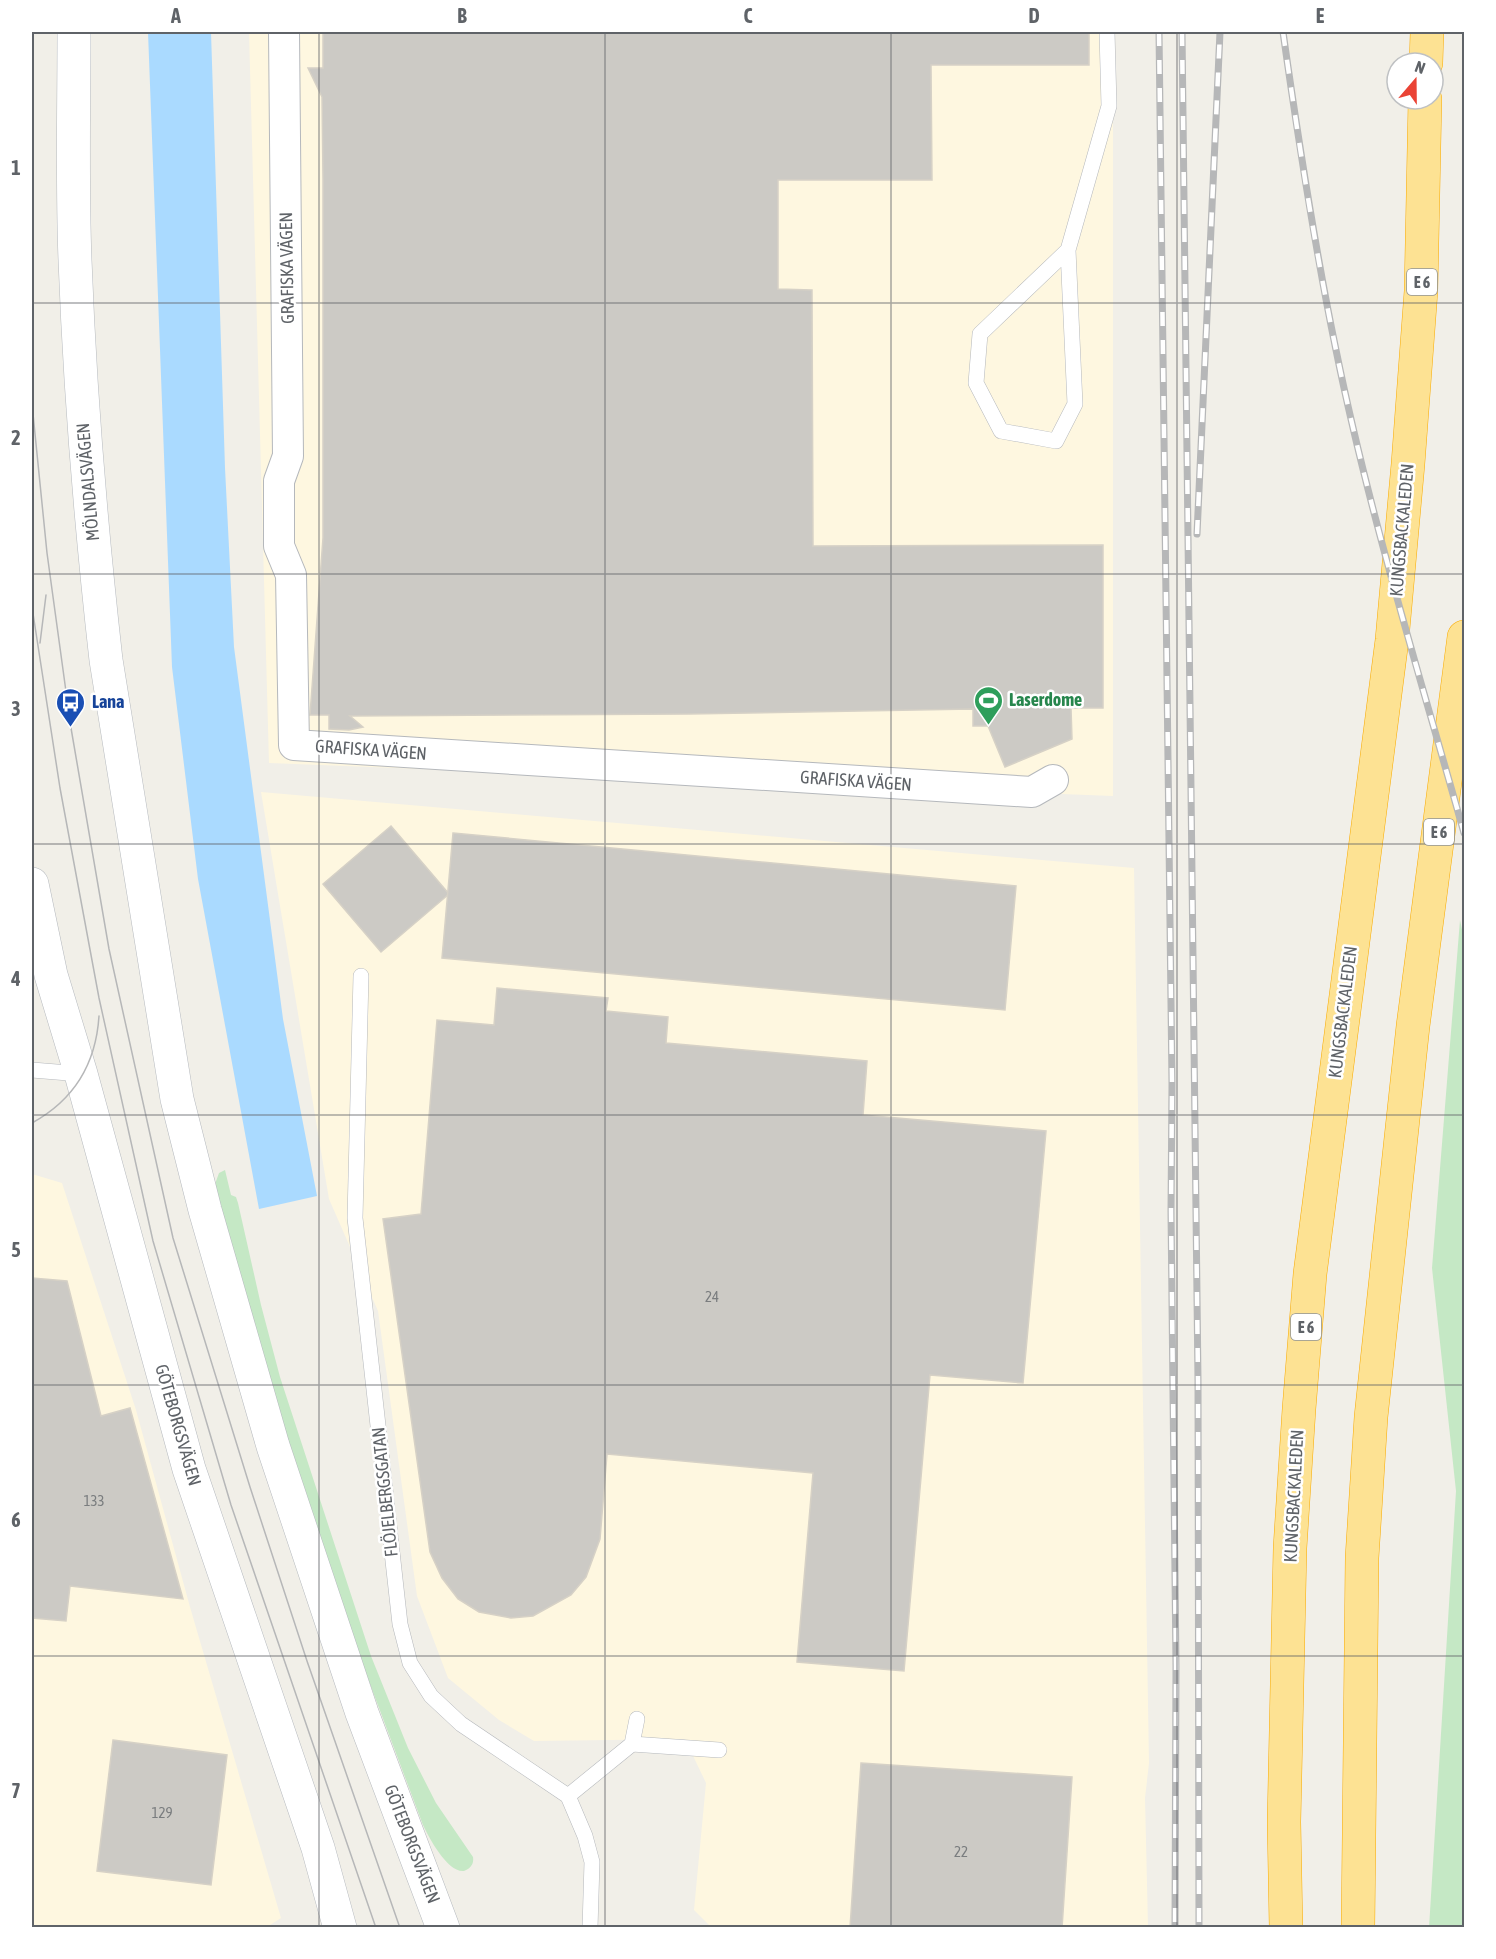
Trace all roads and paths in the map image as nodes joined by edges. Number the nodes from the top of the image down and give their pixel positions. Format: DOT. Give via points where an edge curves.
graph roads {
  1 [pos="74,32"];
  2 [pos="284,32"];
  3 [pos="1107,32"];
  4 [pos="1427,32"];
  5 [pos="1426,51"];
  6 [pos="1425,111"];
  7 [pos="1068,249"];
  8 [pos="1464,637"];
  9 [pos="1053,780"];
  10 [pos="32,884"];
  11 [pos="149,930"];
  12 [pos="361,976"];
  13 [pos="32,1070"];
  14 [pos="81,1074"];
  15 [pos="637,1719"];
  16 [pos="632,1744"];
  17 [pos="718,1749"];
  18 [pos="568,1796"];
  19 [pos="340,1928"];
  20 [pos="443,1928"];
  21 [pos="590,1928"];
  22 [pos="1286,1928"];
  23 [pos="1358,1928"];
  1 -- 11 [label="main road, MÖLNDALSVÄGEN" via="74,257 82,414 106,660"];
  2 -- 9 [label="street, GRAFISKA VÄGEN" via="288,456 279,481 279,546 291,574 294,745 1032,792"];
  3 -- 7 [label="lane" via="1109,106"];
  4 -- 5 [label="highway"];
  6 -- 22 [label="highway, KUNGSBACKALEDEN / E 6" via="1421,291 1392,640 1310,1274 1299,1409 1290,1548 1284,1822"];
  7 -- 7 [label="lane" via="980,334 976,383 1001,431 1056,441 1075,404"];
  8 -- 23 [label="highway, E 6" via="1413,1026 1371,1417 1362,1569"];
  10 -- 14 [label="main road, GÖTEBORGSVÄGEN" via="51,975"];
  11 -- 20 [label="main road, GÖTEBORGSVÄGEN" via="177,1099 273,1446 362,1713"];
  12 -- 18 [label="lane, FLÖJELBERGSGATAN" via="355,1218 400,1624 410,1663 431,1696 461,1725"];
  13 -- 14 [label="lane"];
  14 -- 19 [label="main road, GÖTEBORGSVÄGEN" via="189,1469 318,1848"];
  15 -- 16 [label="lane"];
  16 -- 17 [label="lane"];
  16 -- 18 [label="lane"];
  18 -- 21 [label="lane" via="592,1862"];
}
